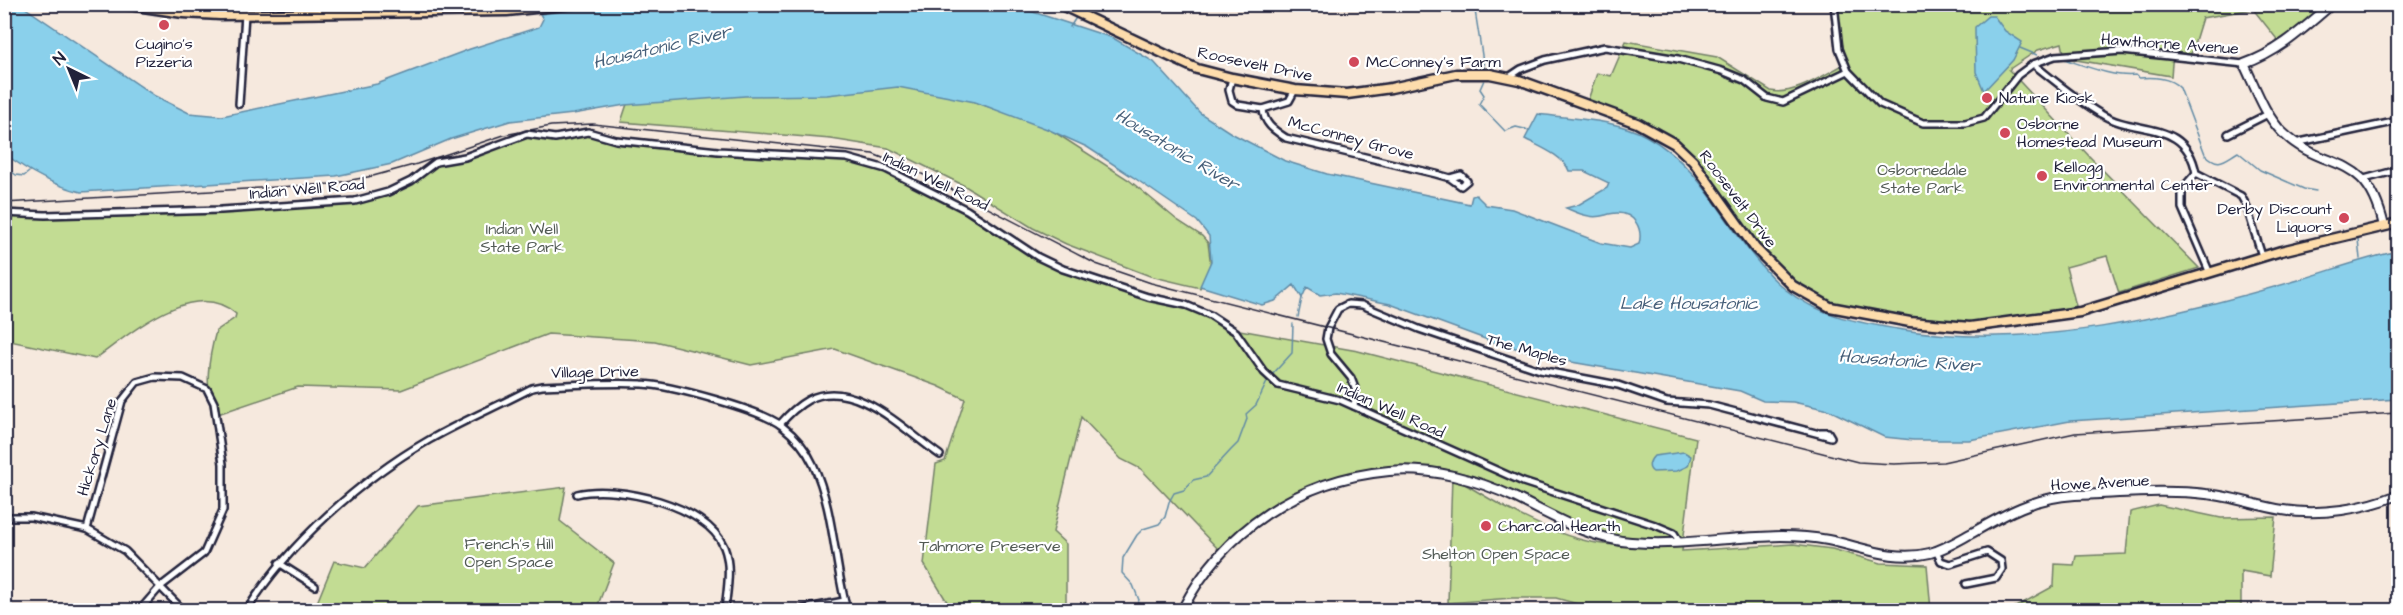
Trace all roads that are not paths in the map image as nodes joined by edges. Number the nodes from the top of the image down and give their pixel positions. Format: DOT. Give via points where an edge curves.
graph roads {
  1 [pos="123,4"];
  2 [pos="573,4"];
  3 [pos="1059,4"];
  4 [pos="1834,4"];
  5 [pos="2332,4"];
  6 [pos="244,14"];
  7 [pos="2033,64"];
  8 [pos="2244,64"];
  9 [pos="1848,71"];
  10 [pos="1509,77"];
  11 [pos="1232,78"];
  12 [pos="1295,90"];
  13 [pos="239,104"];
  14 [pos="1263,109"];
  15 [pos="2268,114"];
  16 [pos="2398,122"];
  17 [pos="2228,134"];
  18 [pos="2295,143"];
  19 [pos="2398,170"];
  20 [pos="2196,173"];
  21 [pos="1450,178"];
  22 [pos="2364,179"];
  23 [pos="4,213"];
  24 [pos="2398,224"];
  25 [pos="2384,226"];
  26 [pos="2262,256"];
  27 [pos="2209,271"];
  28 [pos="1354,406"];
  29 [pos="780,424"];
  30 [pos="1820,432"];
  31 [pos="940,455"];
  32 [pos="577,494"];
  33 [pos="2398,495"];
  34 [pos="4,517"];
  35 [pos="87,529"];
  36 [pos="1680,543"];
  37 [pos="1936,551"];
  38 [pos="279,563"];
  39 [pos="1966,584"];
  40 [pos="315,586"];
  41 [pos="160,587"];
  42 [pos="844,601"];
  43 [pos="140,610"];
  44 [pos="183,610"];
  45 [pos="247,610"];
  46 [pos="725,610"];
  47 [pos="798,610"];
  48 [pos="847,610"];
  49 [pos="1182,610"];
  1 -- 6 [label="main road" via="183,13"];
  2 -- 6 [label="main road" via="507,11"];
  3 -- 11 [label="main road, Roosevelt Drive" via="1197,69"];
  4 -- 9 [label="street, Hawthorne Avenue" via="1839,49"];
  5 -- 8 [label="main road, Hawthorne Avenue" via="2292,39"];
  6 -- 13 [label="street"];
  7 -- 8 [label="street, Hawthorne Avenue" via="2055,56 2100,51"];
  7 -- 9 [label="street, Hawthorne Avenue" via="2011,82 1984,117 1940,124 1923,123 1881,104"];
  7 -- 20 [label="street" via="2102,115 2169,134 2191,155"];
  8 -- 15 [label="main road"];
  9 -- 10 [label="street" via="1784,102 1767,98 1743,80 1722,71 1605,47 1545,60"];
  10 -- 12 [label="main road, Roosevelt Drive" via="1465,73 1366,92"];
  10 -- 27 [label="main road, Roosevelt Drive" via="1637,123 1675,144 1693,161 1772,267 1802,292 1830,307 1910,322 1970,327 2080,312"];
  11 -- 12 [label="main road, Roosevelt Drive"];
  11 -- 14 [label="street" via="1232,101"];
  12 -- 14 [label="street, McConney Grove" via="1289,101"];
  14 -- 21 [label="street, McConney Grove" via="1272,129 1286,138"];
  15 -- 17 [label="street"];
  15 -- 18 [label="main road"];
  16 -- 18 [label="street"];
  18 -- 22 [label="main road"];
  19 -- 22 [label="street"];
  20 -- 26 [label="street" via="2241,196"];
  20 -- 27 [label="street" via="2182,189 2182,208"];
  22 -- 25 [label="main road" via="2374,194"];
  23 -- 28 [label="street, Indian Well Road" via="221,210 355,201 411,181 436,162 465,157 527,134 555,138 588,132 616,140 718,151 847,158 886,169 967,210 1063,269 1148,297 1186,304 1210,315 1236,332 1270,380"];
  24 -- 25 [label="main road, Roosevelt Drive"];
  25 -- 26 [label="main road, Roosevelt Drive"];
  26 -- 27 [label="main road, Roosevelt Drive"];
  28 -- 30 [label="street, The Maples" via="1356,391 1351,378 1331,354 1326,339 1338,309 1348,304 1383,312 1419,329 1540,369 1618,386 1667,402 1709,405"];
  28 -- 36 [label="street, Indian Well Road" via="1522,482 1655,525 1674,533"];
  29 -- 31 [label="street" via="808,399 840,392 860,398"];
  29 -- 38 [label="street, Village Drive" via="662,386 595,384 532,388 409,453 304,536"];
  29 -- 42 [label="street, Village Drive" via="801,444 818,477"];
  32 -- 46 [label="street" via="616,491 697,516 709,525 718,534 728,560"];
  33 -- 37 [label="main road, Howe Avenue" via="2365,506 2303,512 2206,494 2058,497 2024,505"];
  34 -- 35 [label="street" via="31,517"];
  35 -- 41 [label="street" via="124,551"];
  35 -- 41 [label="street, Hickory Lane" via="122,401 137,382 155,377 183,378 207,389 214,404 223,464 223,510 204,553"];
  36 -- 37 [label="main road, Howe Avenue" via="1779,537 1827,540 1895,556"];
  36 -- 49 [label="main road, Howe Avenue" via="1600,537 1471,480 1392,470 1325,484 1269,511 1228,544 1207,568"];
  37 -- 39 [label="street" via="1941,561 1950,564 1987,552 2001,561 2002,569 1996,578"];
  38 -- 40 [label="street"];
  38 -- 45 [label="street, Village Drive"];
  41 -- 43 [label="street, Hickory Lane"];
  41 -- 44 [label="street"];
  42 -- 47 [label="street"];
  42 -- 48 [label="street, Village Drive"];
}
